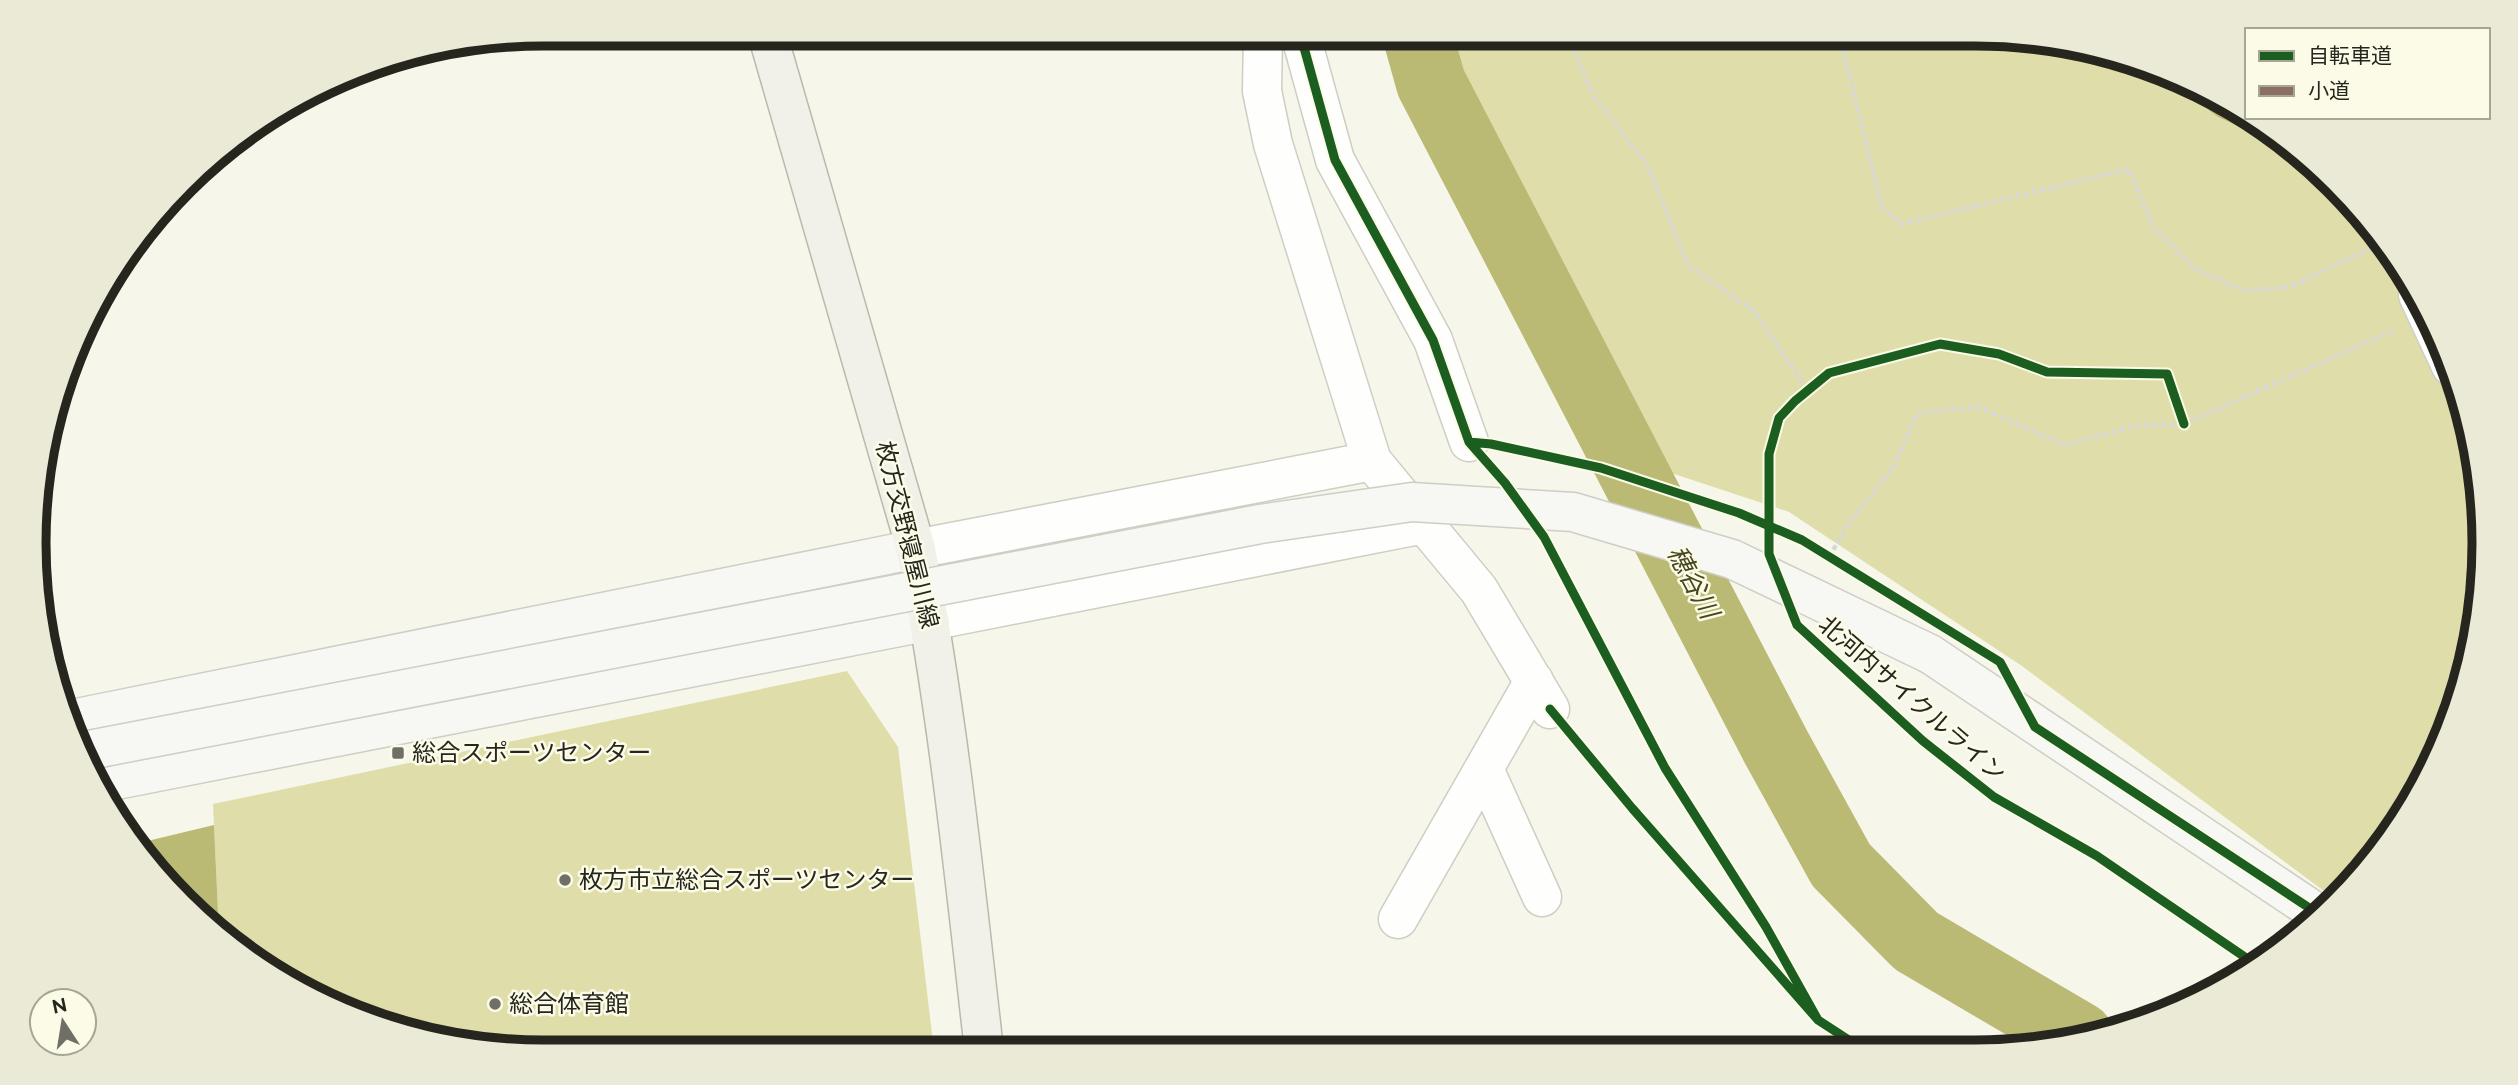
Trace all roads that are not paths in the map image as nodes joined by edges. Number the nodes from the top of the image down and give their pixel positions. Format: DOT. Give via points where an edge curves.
graph roads {
  1 [pos="771,46"];
  2 [pos="1263,46"];
  3 [pos="1304,46"];
  4 [pos="1469,442"];
  5 [pos="1372,461"];
  6 [pos="1424,524"];
  7 [pos="916,549"];
  8 [pos="930,621"];
  9 [pos="78,718"];
  10 [pos="91,750"];
  11 [pos="1484,769"];
  12 [pos="107,781"];
  13 [pos="1542,897"];
  14 [pos="2311,909"];
  15 [pos="1398,919"];
  16 [pos="983,1040"];
  1 -- 7 [label="main road, 枚方交野寝屋川線"];
  2 -- 5 [label="street" via="1262,91 1273,144"];
  3 -- 4 [label="street" via="1335,160 1433,340"];
  5 -- 6 [label="street"];
  5 -- 7 [label="street"];
  6 -- 8 [label="street"];
  6 -- 11 [label="street" via="1479,590 1542,695"];
  7 -- 8 [label="main road, 枚方交野寝屋川線"];
  7 -- 9 [label="street"];
  8 -- 12 [label="street"];
  8 -- 16 [label="main road, 枚方交野寝屋川線"];
  10 -- 14 [label="street, bridge" via="1260,524 1412,502 1573,512 1732,559 1930,654"];
  11 -- 13 [label="street"];
  11 -- 15 [label="street"];
}
